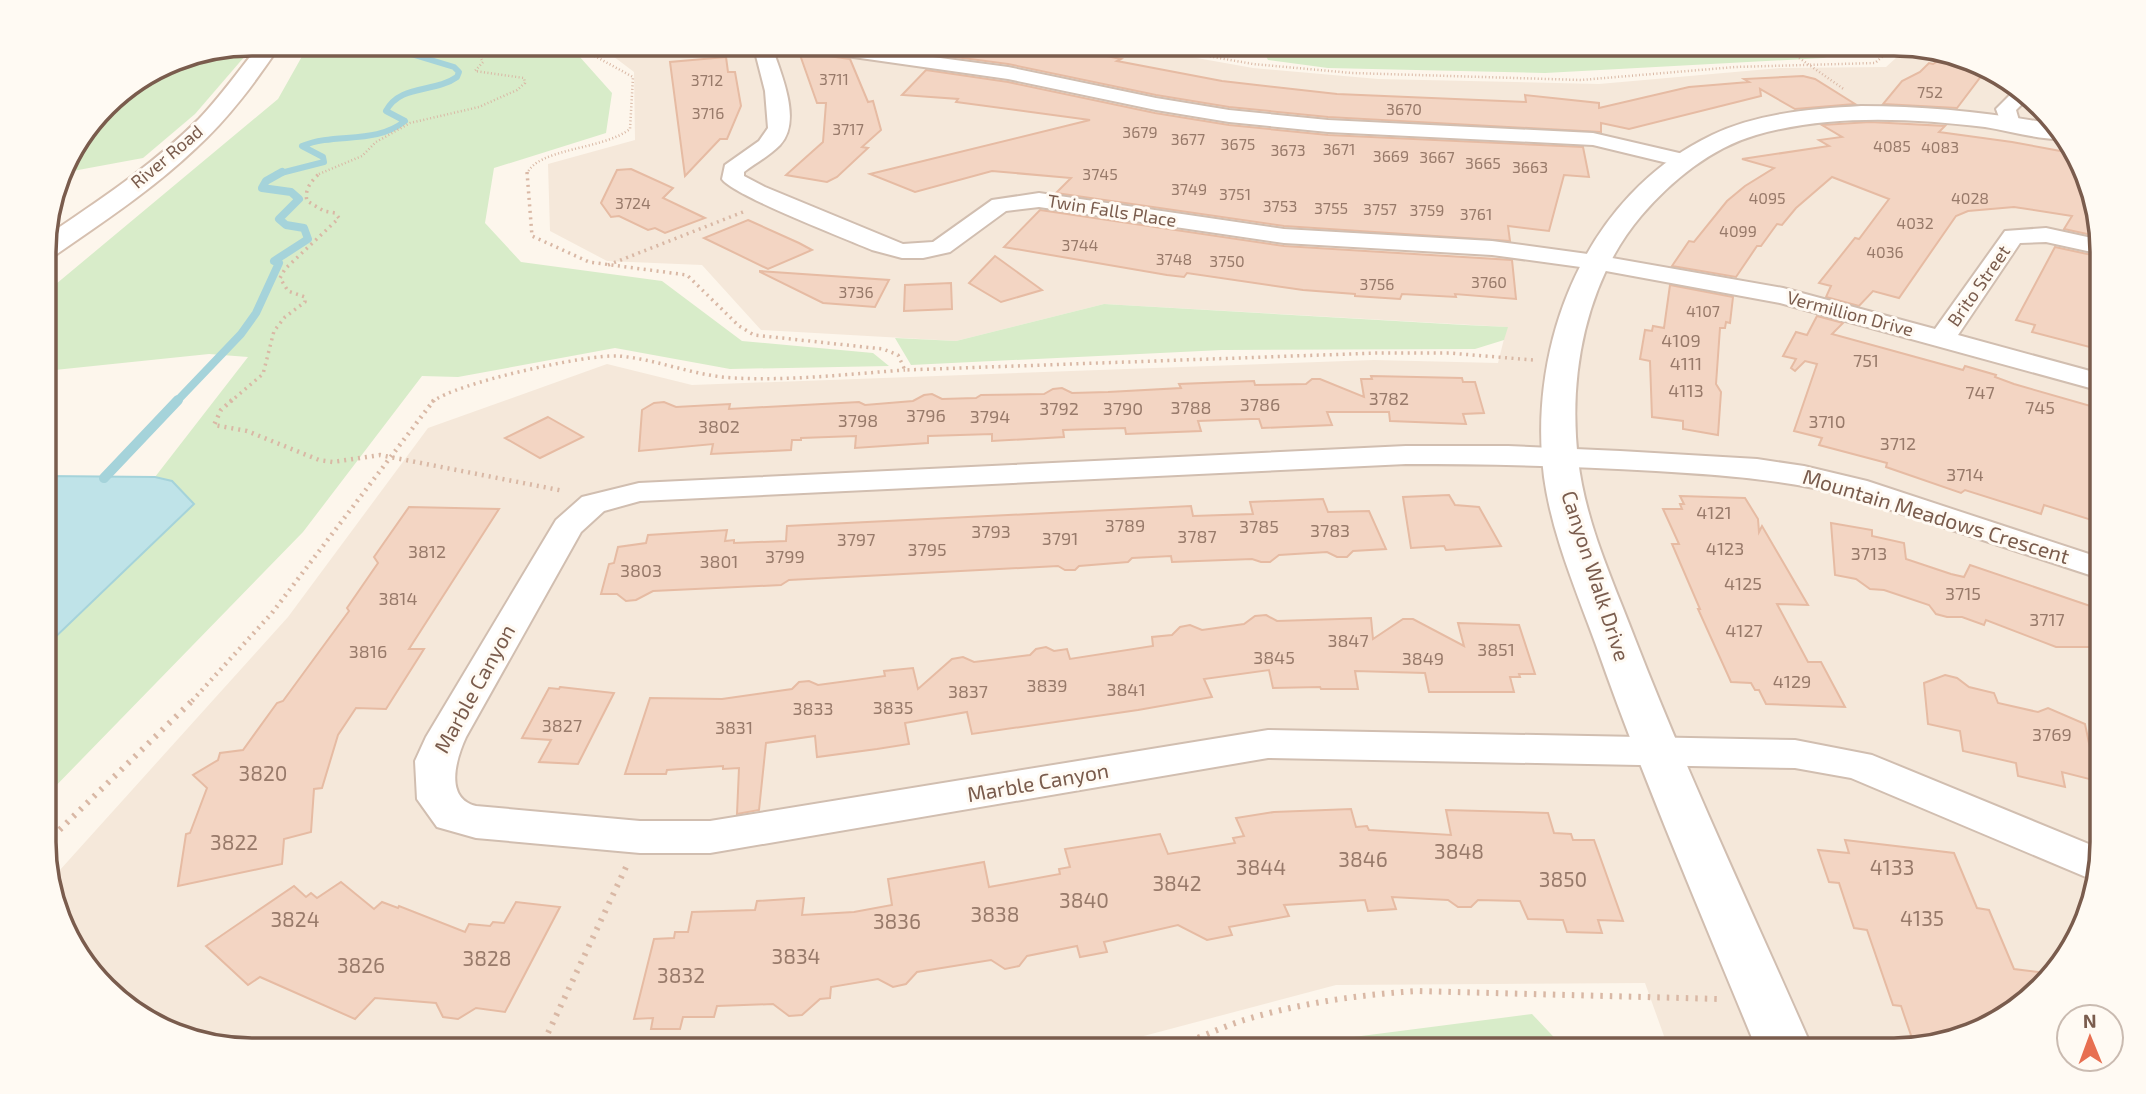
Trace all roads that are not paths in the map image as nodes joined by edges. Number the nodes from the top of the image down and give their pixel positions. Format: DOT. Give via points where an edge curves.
graph roads {
  1 [pos="262,56"];
  2 [pos="765,56"];
  3 [pos="884,56"];
  4 [pos="2016,99"];
  5 [pos="2010,124"];
  6 [pos="2047,130"];
  7 [pos="1684,161"];
  8 [pos="56,242"];
  9 [pos="2089,244"];
  10 [pos="1595,262"];
  11 [pos="1942,339"];
  12 [pos="2090,380"];
  13 [pos="1560,457"];
  14 [pos="2090,565"];
  15 [pos="1659,751"];
  16 [pos="2088,861"];
  17 [pos="1780,1038"];
  1 -- 8 [label="street, River Road" via="187,143"];
  2 -- 10 [label="street, Twin Falls Place" via="780,130 732,174 741,185 902,251 941,247 1000,205 1038,200 1284,236 1500,248"];
  3 -- 7 [label="street" via="1008,73 1229,116 1352,128 1593,139"];
  4 -- 5 [label="street" via="2006,109"];
  5 -- 6 [label="street, Canyon Walk Drive"];
  5 -- 7 [label="street, Canyon Walk Drive" via="1904,115 1822,117 1742,132"];
  7 -- 10 [label="street, Canyon Walk Drive" via="1623,222"];
  9 -- 11 [label="street, Brito Street" via="2046,234 2013,236"];
  10 -- 11 [label="street, Vermillion Drive" via="1783,296"];
  10 -- 13 [label="street, Canyon Walk Drive" via="1580,300 1565,365"];
  11 -- 12 [label="street, Vermillion Drive"];
  13 -- 14 [label="street, Mountain Meadows Crescent" via="1757,468 1804,475"];
  13 -- 15 [label="street, Canyon Walk Drive" via="1588,566"];
  13 -- 15 [label="street, Marble Canyon" via="1393,456 678,489 606,499 585,509 559,541 446,737 435,761 438,799 452,816 464,819 640,837 710,837 1268,744"];
  15 -- 16 [label="street" via="1794,754 1858,765"];
  15 -- 17 [label="street, Canyon Walk Drive"];
}
